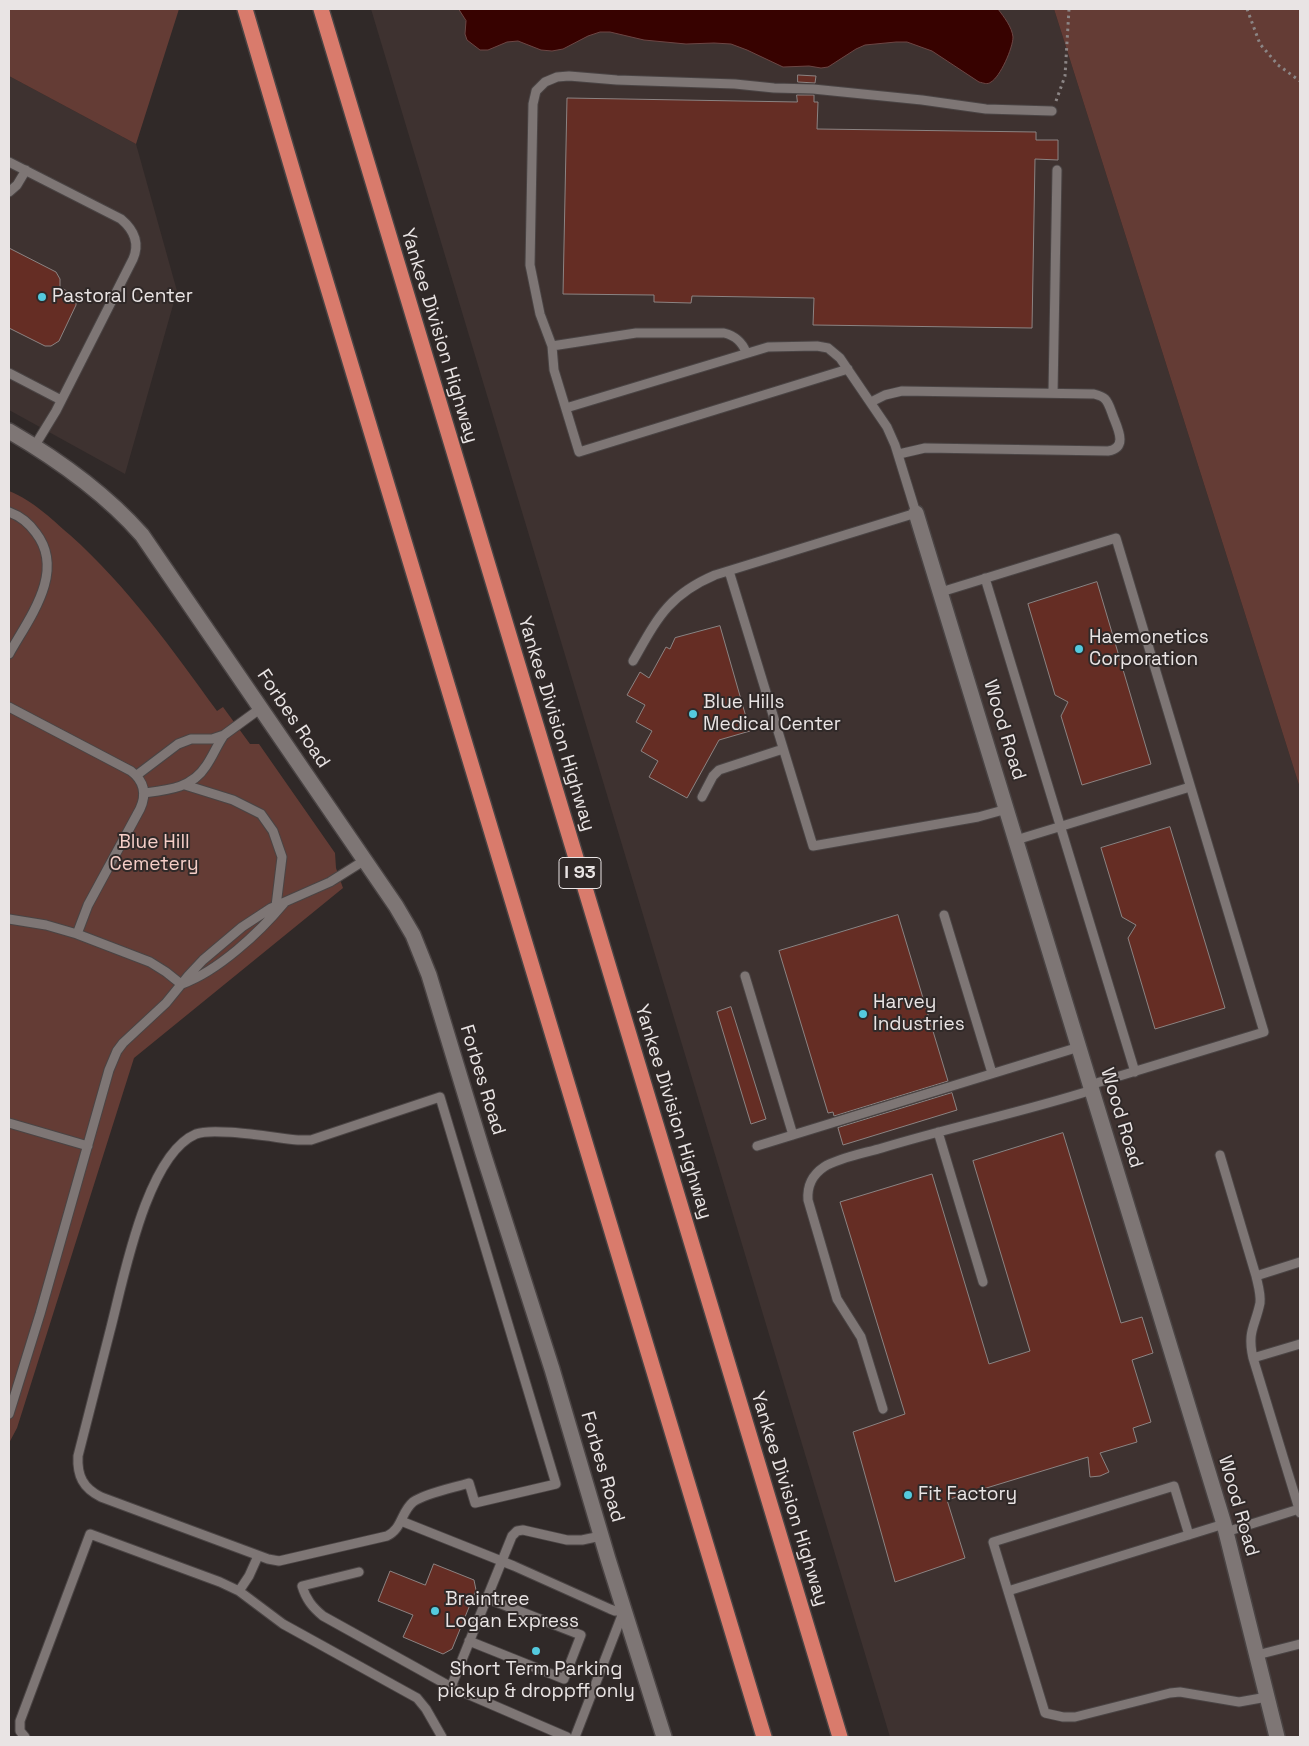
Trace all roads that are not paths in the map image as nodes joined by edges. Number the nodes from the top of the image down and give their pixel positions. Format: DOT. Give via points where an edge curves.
graph roads {
  1 [pos="246,9"];
  2 [pos="321,9"];
  3 [pos="1052,111"];
  4 [pos="9,162"];
  5 [pos="26,170"];
  6 [pos="1057,170"];
  7 [pos="9,192"];
  8 [pos="552,346"];
  9 [pos="746,352"];
  10 [pos="848,369"];
  11 [pos="9,373"];
  12 [pos="1052,393"];
  13 [pos="61,400"];
  14 [pos="871,402"];
  15 [pos="566,408"];
  16 [pos="9,432"];
  17 [pos="34,446"];
  18 [pos="898,454"];
  19 [pos="9,512"];
  20 [pos="916,513"];
  21 [pos="729,570"];
  22 [pos="985,578"];
  23 [pos="941,592"];
  24 [pos="9,654"];
  25 [pos="633,661"];
  26 [pos="9,707"];
  27 [pos="261,708"];
  28 [pos="224,735"];
  29 [pos="783,749"];
  30 [pos="137,775"];
  31 [pos="185,785"];
  32 [pos="1190,787"];
  33 [pos="144,792"];
  34 [pos="702,796"];
  35 [pos="1007,809"];
  36 [pos="1060,826"];
  37 [pos="1016,840"];
  38 [pos="365,860"];
  39 [pos="280,904"];
  40 [pos="944,915"];
  41 [pos="9,919"];
  42 [pos="77,934"];
  43 [pos="745,976"];
  44 [pos="181,984"];
  45 [pos="1079,1047"];
  46 [pos="1135,1072"];
  47 [pos="992,1074"];
  48 [pos="1091,1088"];
  49 [pos="9,1123"];
  50 [pos="938,1132"];
  51 [pos="793,1135"];
  52 [pos="88,1146"];
  53 [pos="757,1146"];
  54 [pos="1220,1155"];
  55 [pos="1300,1262"];
  56 [pos="1256,1276"];
  57 [pos="983,1282"];
  58 [pos="1300,1344"];
  59 [pos="1253,1358"];
  60 [pos="882,1409"];
  61 [pos="9,1414"];
  62 [pos="1300,1511"];
  63 [pos="401,1521"];
  64 [pos="1225,1528"];
  65 [pos="1190,1535"];
  66 [pos="602,1536"];
  67 [pos="258,1556"];
  68 [pos="501,1560"];
  69 [pos="359,1572"];
  70 [pos="239,1591"];
  71 [pos="1008,1591"];
  72 [pos="486,1598"];
  73 [pos="624,1610"];
  74 [pos="469,1641"];
  75 [pos="1300,1644"];
  76 [pos="1257,1655"];
  77 [pos="451,1687"];
  78 [pos="1267,1697"];
  79 [pos="25,1737"];
  80 [pos="442,1737"];
  81 [pos="567,1737"];
  82 [pos="575,1737"];
  83 [pos="664,1737"];
  84 [pos="764,1737"];
  85 [pos="840,1737"];
  86 [pos="1277,1737"];
  1 -- 84 [label="highway"];
  2 -- 85 [label="highway, Yankee Division Highway / I 93"];
  3 -- 8 [label="lane" via="986,110 813,89 569,76 551,79 540,86 532,104 530,255 540,314"];
  4 -- 5 [label="lane"];
  5 -- 7 [label="lane" via="18,185"];
  5 -- 13 [label="lane" via="121,219 134,234 137,246"];
  6 -- 12 [label="lane"];
  8 -- 9 [label="lane" via="636,333 724,333 736,337"];
  8 -- 15 [label="lane" via="554,370"];
  9 -- 10 [label="lane" via="774,346 823,347 837,354"];
  9 -- 15 [label="lane"];
  10 -- 14 [label="lane"];
  10 -- 15 [label="lane" via="579,452"];
  11 -- 13 [label="lane"];
  12 -- 14 [label="lane" via="902,391"];
  12 -- 18 [label="lane" via="1094,394 1105,399 1120,433 1119,446 1108,451 925,448"];
  13 -- 17 [label="lane"];
  14 -- 18 [label="lane" via="887,427"];
  16 -- 17 [label="street, Forbes Road"];
  17 -- 27 [label="street, Forbes Road" via="90,486 134,526"];
  18 -- 20 [label="lane"];
  19 -- 24 [label="lane" via="32,527 43,542 48,559 47,578 40,598"];
  20 -- 21 [label="lane"];
  20 -- 23 [label="street, Wood Road"];
  21 -- 25 [label="lane" via="699,582 673,600 659,616"];
  21 -- 29 [label="lane"];
  22 -- 23 [label="lane"];
  22 -- 32 [label="lane" via="1116,538"];
  22 -- 36 [label="lane"];
  23 -- 35 [label="street, Wood Road"];
  26 -- 30 [label="lane"];
  27 -- 28 [label="lane"];
  27 -- 38 [label="street, Forbes Road"];
  28 -- 30 [label="lane" via="178,744"];
  28 -- 31 [label="lane" via="205,768"];
  29 -- 34 [label="lane" via="719,770"];
  29 -- 35 [label="lane" via="813,846 978,818"];
  30 -- 33 [label="lane"];
  31 -- 33 [label="lane"];
  31 -- 39 [label="lane" via="233,800 261,814 273,831 282,856"];
  32 -- 36 [label="lane"];
  32 -- 46 [label="lane" via="1264,1032"];
  33 -- 42 [label="lane" via="140,809 88,905"];
  35 -- 37 [label="street, Wood Road"];
  36 -- 37 [label="lane"];
  36 -- 46 [label="lane"];
  37 -- 45 [label="street, Wood Road"];
  38 -- 39 [label="lane" via="330,882"];
  38 -- 66 [label="street, Forbes Road" via="413,935 429,975"];
  39 -- 44 [label="lane" via="242,927 203,960"];
  39 -- 44 [label="lane" via="260,929 210,971"];
  40 -- 47 [label="lane"];
  41 -- 42 [label="lane"];
  42 -- 44 [label="lane" via="150,962"];
  43 -- 51 [label="lane"];
  44 -- 52 [label="lane" via="163,1007 117,1051"];
  45 -- 47 [label="lane"];
  45 -- 48 [label="street, Wood Road"];
  46 -- 48 [label="lane"];
  47 -- 51 [label="lane"];
  48 -- 50 [label="lane"];
  48 -- 64 [label="street, Wood Road"];
  49 -- 52 [label="lane"];
  50 -- 57 [label="lane"];
  50 -- 60 [label="lane" via="829,1165 815,1176 808,1187 808,1200 837,1299 861,1337"];
  51 -- 53 [label="lane"];
  52 -- 61 [label="lane"];
  54 -- 56 [label="lane"];
  55 -- 56 [label="lane"];
  56 -- 59 [label="lane" via="1260,1302 1251,1331"];
  58 -- 59 [label="lane"];
  59 -- 62 [label="lane"];
  62 -- 64 [label="lane"];
  63 -- 67 [label="lane" via="387,1536 285,1560"];
  63 -- 67 [label="lane" via="408,1508 420,1499 469,1483 475,1503 556,1484 440,1097 311,1140 213,1131 195,1134 172,1155 146,1203 131,1247 78,1456 80,1478 88,1490 101,1497"];
  63 -- 68 [label="lane"];
  64 -- 65 [label="lane"];
  64 -- 76 [label="street, Wood Road"];
  65 -- 71 [label="lane"];
  65 -- 71 [label="lane" via="1174,1486 993,1542"];
  66 -- 68 [label="lane" via="568,1540 517,1531"];
  66 -- 73 [label="street, Forbes Road"];
  67 -- 70 [label="lane"];
  68 -- 72 [label="lane"];
  68 -- 73 [label="lane" via="610,1609"];
  69 -- 77 [label="lane" via="302,1586 305,1595 323,1616"];
  70 -- 79 [label="lane" via="90,1534 20,1721 20,1731"];
  70 -- 80 [label="lane" via="284,1624 417,1698"];
  71 -- 78 [label="lane" via="1045,1713 1075,1717 1180,1692 1240,1702"];
  72 -- 74 [label="lane"];
  72 -- 74 [label="lane" via="581,1635 564,1679"];
  73 -- 82 [label="lane"];
  73 -- 83 [label="street, Forbes Road"];
  74 -- 77 [label="lane"];
  75 -- 76 [label="lane"];
  76 -- 78 [label="street, Wood Road"];
  77 -- 81 [label="lane"];
  78 -- 86 [label="street, Wood Road"];
}
